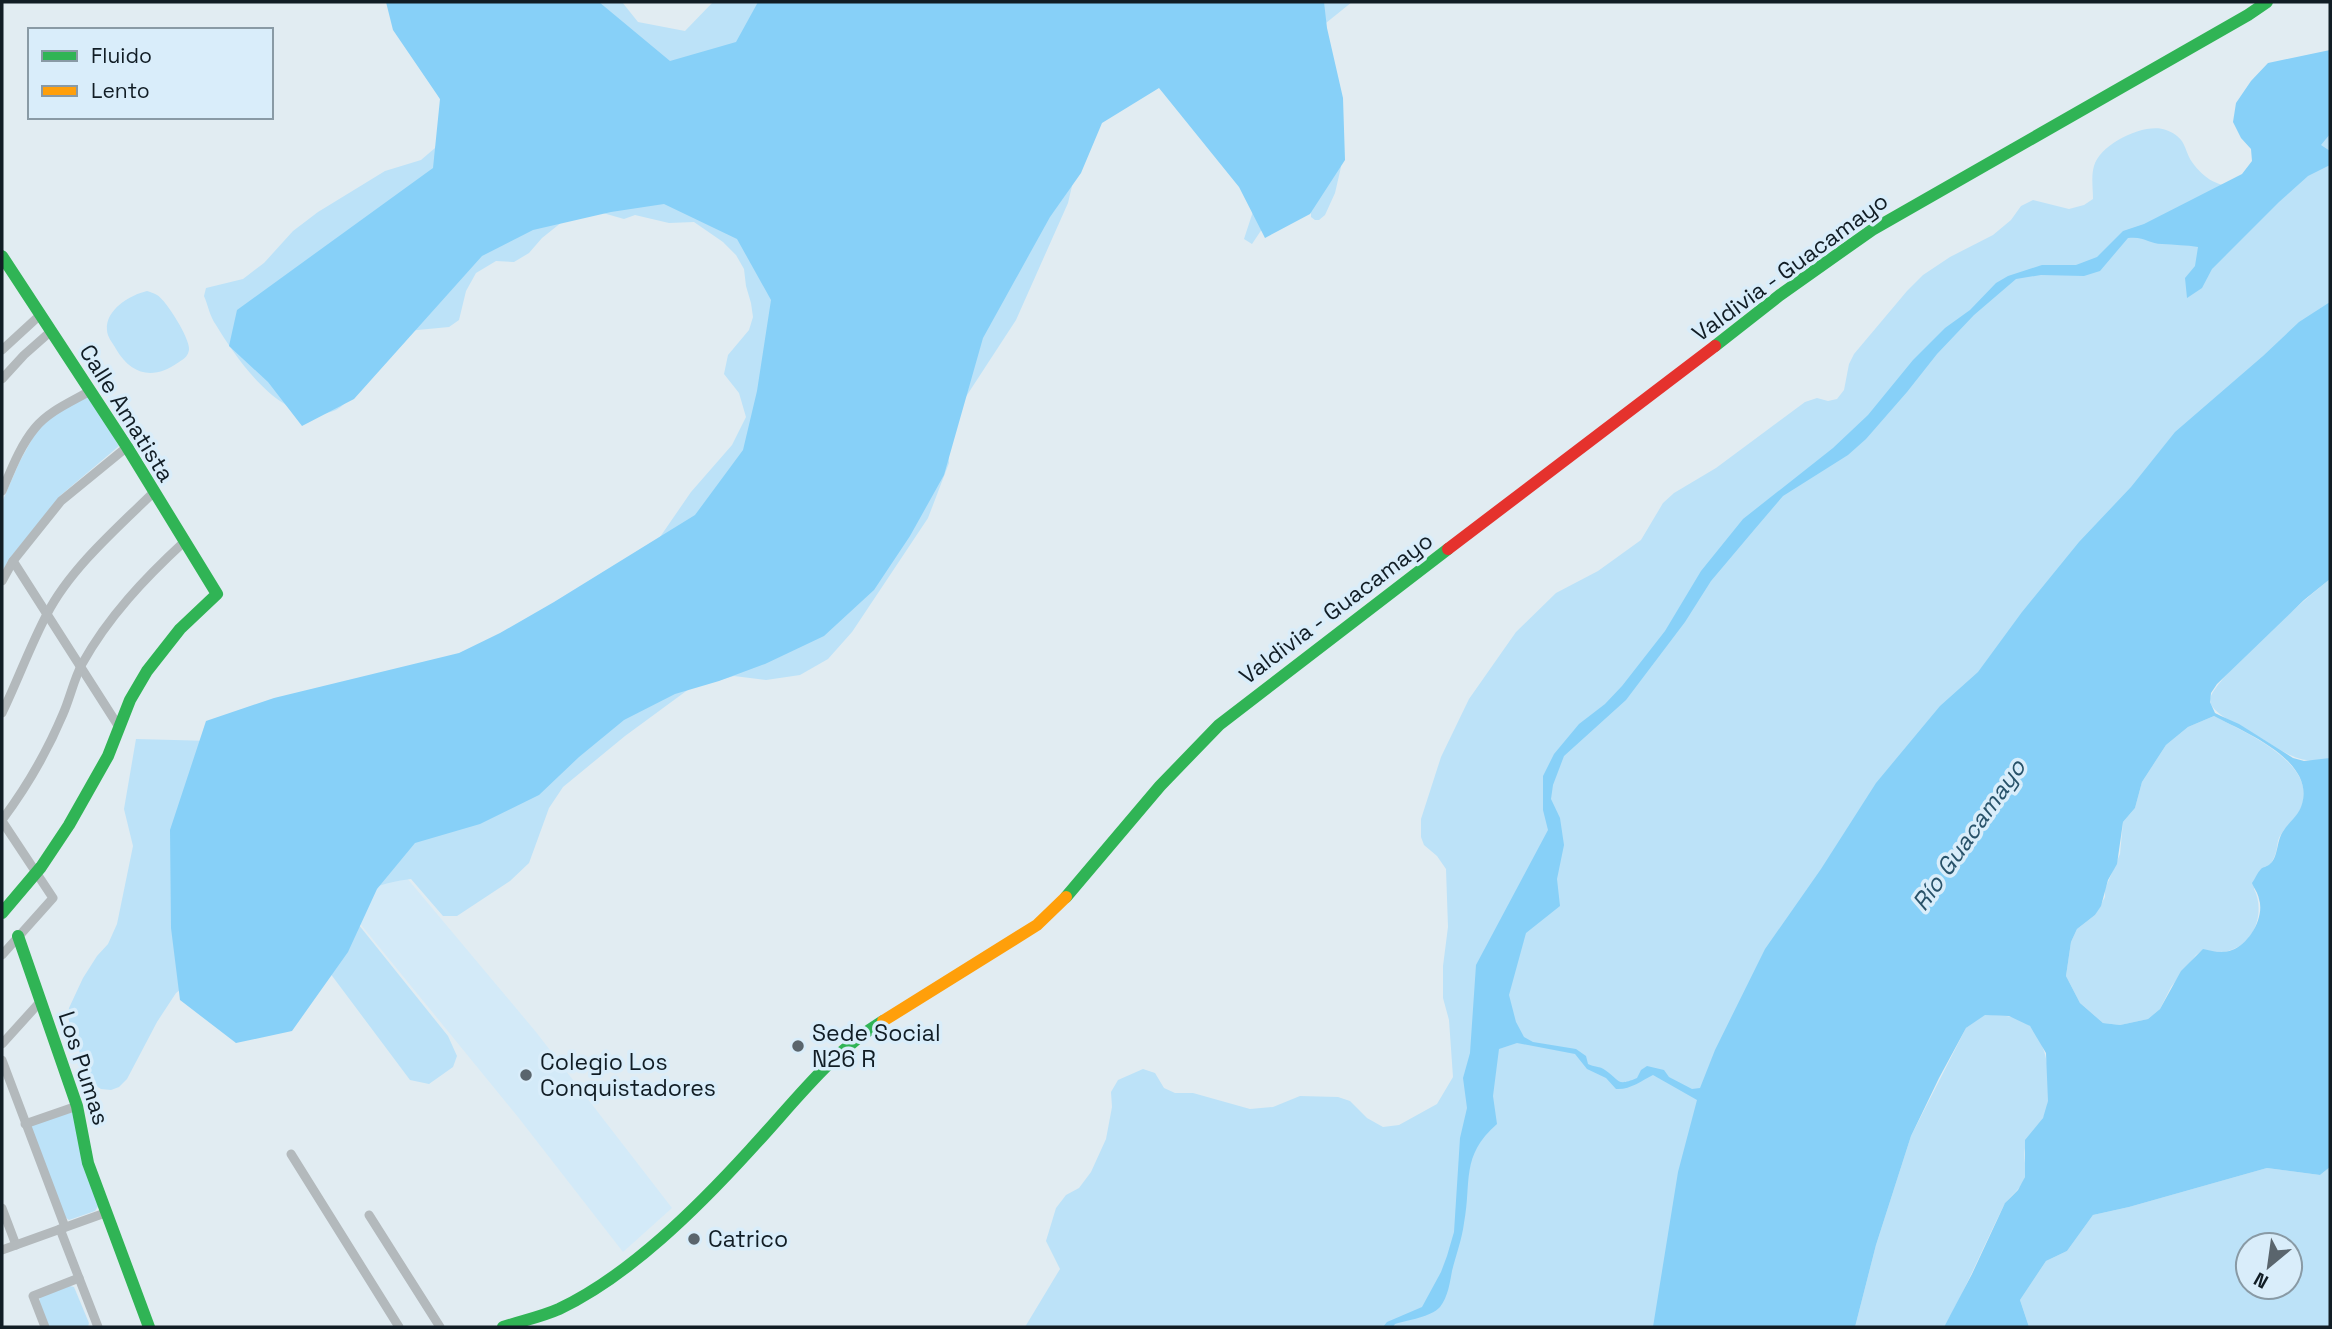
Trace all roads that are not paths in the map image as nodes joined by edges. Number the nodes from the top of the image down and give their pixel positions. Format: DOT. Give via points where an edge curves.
graph roads {
  1 [pos="2267,2"];
  2 [pos="3,262"];
  3 [pos="39,316"];
  4 [pos="50,332"];
  5 [pos="2,350"];
  6 [pos="2,379"];
  7 [pos="90,391"];
  8 [pos="127,447"];
  9 [pos="2,491"];
  10 [pos="153,493"];
  11 [pos="184,541"];
  12 [pos="13,561"];
  13 [pos="2,581"];
  14 [pos="47,613"];
  15 [pos="81,666"];
  16 [pos="2,713"];
  17 [pos="119,727"];
  18 [pos="2,820"];
  19 [pos="36,872"];
  20 [pos="2,913"];
  21 [pos="18,936"];
  22 [pos="2,956"];
  23 [pos="40,1002"];
  24 [pos="2,1044"];
  25 [pos="2,1060"];
  26 [pos="77,1106"];
  27 [pos="25,1124"];
  28 [pos="291,1154"];
  29 [pos="2,1208"];
  30 [pos="105,1213"];
  31 [pos="369,1215"];
  32 [pos="63,1228"];
  33 [pos="16,1245"];
  34 [pos="2,1250"];
  35 [pos="79,1278"];
  36 [pos="45,1327"];
  37 [pos="98,1327"];
  38 [pos="149,1327"];
  39 [pos="399,1327"];
  40 [pos="440,1327"];
  41 [pos="503,1327"];
  1 -- 41 [label="street, Valdivia - Guacamayo" via="1872,230 1773,300 1219,725 1049,915 848,1046 811,1080 701,1202 612,1278 568,1305"];
  2 -- 3 [label="street, Calle Amatista"];
  3 -- 4 [label="street, Calle Amatista"];
  3 -- 5 [label="street"];
  4 -- 6 [label="street"];
  4 -- 7 [label="street, Calle Amatista"];
  7 -- 8 [label="street, Calle Amatista"];
  7 -- 9 [label="street" via="52,412 35,428"];
  8 -- 10 [label="street, Calle Amatista"];
  8 -- 12 [label="street" via="61,501"];
  10 -- 11 [label="street, Calle Amatista"];
  10 -- 14 [label="street" via="90,557"];
  11 -- 15 [label="street" via="121,607"];
  11 -- 17 [label="street, Calle Amatista" via="218,594 169,641 132,697"];
  12 -- 13 [label="street"];
  12 -- 14 [label="street"];
  14 -- 15 [label="street"];
  14 -- 16 [label="street"];
  15 -- 17 [label="street"];
  15 -- 18 [label="street" via="48,746"];
  17 -- 19 [label="street" via="76,813"];
  18 -- 19 [label="street"];
  19 -- 20 [label="street"];
  19 -- 21 [label="street" via="53,898"];
  21 -- 22 [label="street"];
  21 -- 23 [label="street, Los Pumas"];
  23 -- 24 [label="street"];
  23 -- 26 [label="street, Los Pumas"];
  25 -- 27 [label="street"];
  26 -- 27 [label="street"];
  26 -- 30 [label="street, Los Pumas" via="88,1163"];
  27 -- 32 [label="street"];
  28 -- 39 [label="street"];
  29 -- 33 [label="street"];
  30 -- 32 [label="street"];
  30 -- 38 [label="street, Los Pumas"];
  31 -- 40 [label="street"];
  32 -- 33 [label="street"];
  32 -- 35 [label="street"];
  33 -- 34 [label="street"];
  35 -- 36 [label="street" via="33,1296"];
  35 -- 37 [label="street"];
}
